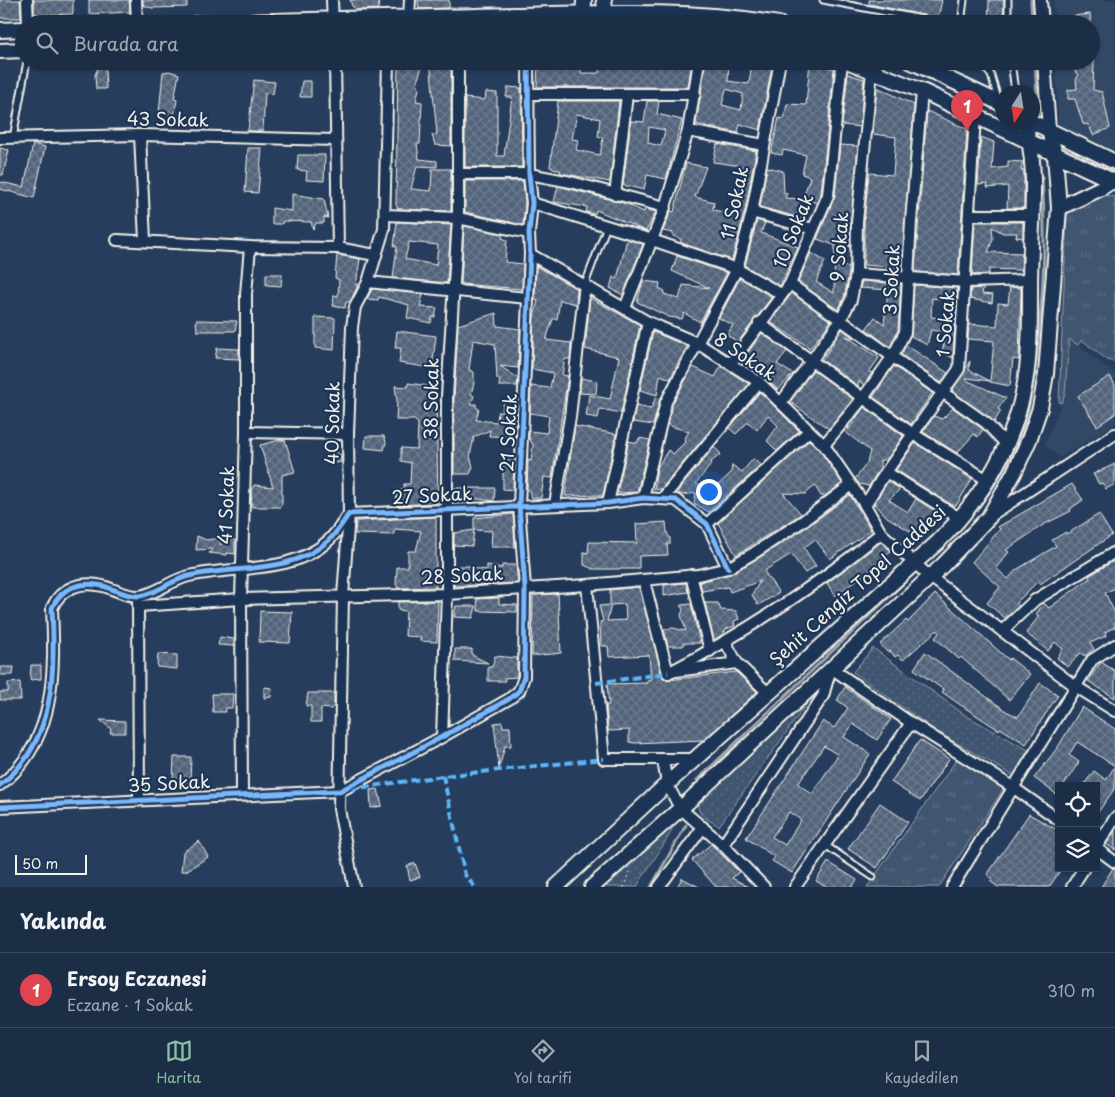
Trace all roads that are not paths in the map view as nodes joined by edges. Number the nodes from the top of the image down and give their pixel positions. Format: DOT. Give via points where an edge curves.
graph roads {
  1 [pos="27,0"];
  2 [pos="136,0"];
  3 [pos="332,0"];
  4 [pos="410,0"];
  5 [pos="823,0"];
  6 [pos="964,0"];
  7 [pos="1008,0"];
  8 [pos="1040,0"];
  9 [pos="584,12"];
  10 [pos="605,12"];
  11 [pos="28,15"];
  12 [pos="136,15"];
  13 [pos="333,15"];
  14 [pos="409,15"];
  15 [pos="479,15"];
  16 [pos="669,15"];
  17 [pos="901,15"];
  18 [pos="962,15"];
  19 [pos="1008,15"];
  20 [pos="1041,15"];
  21 [pos="15,29"];
  22 [pos="0,30"];
  23 [pos="15,50"];
  24 [pos="0,51"];
  25 [pos="25,70"];
  26 [pos="335,70"];
  27 [pos="388,70"];
  28 [pos="458,70"];
  29 [pos="528,70"];
  30 [pos="698,70"];
  31 [pos="778,70"];
  32 [pos="841,70"];
  33 [pos="929,70"];
  34 [pos="986,70"];
  35 [pos="1012,70"];
  36 [pos="1045,70"];
  37 [pos="872,71"];
  38 [pos="1015,85"];
  39 [pos="995,87"];
  40 [pos="922,91"];
  41 [pos="528,94"];
  42 [pos="695,94"];
  43 [pos="627,95"];
  44 [pos="995,101"];
  45 [pos="975,117"];
  46 [pos="1040,126"];
  47 [pos="1027,130"];
  48 [pos="1049,130"];
  49 [pos="688,132"];
  50 [pos="140,135"];
  51 [pos="0,138"];
  52 [pos="13,138"];
  53 [pos="336,140"];
  54 [pos="1031,142"];
  55 [pos="764,145"];
  56 [pos="1055,155"];
  57 [pos="1115,162"];
  58 [pos="458,174"];
  59 [pos="529,174"];
  60 [pos="1113,181"];
  61 [pos="615,195"];
  62 [pos="532,203"];
  63 [pos="666,207"];
  64 [pos="1059,208"];
  65 [pos="752,212"];
  66 [pos="386,215"];
  67 [pos="970,215"];
  68 [pos="1032,215"];
  69 [pos="458,218"];
  70 [pos="607,226"];
  71 [pos="813,229"];
  72 [pos="528,233"];
  73 [pos="117,240"];
  74 [pos="652,240"];
  75 [pos="145,241"];
  76 [pos="250,247"];
  77 [pos="338,248"];
  78 [pos="530,254"];
  79 [pos="375,255"];
  80 [pos="737,269"];
  81 [pos="856,274"];
  82 [pos="910,276"];
  83 [pos="1029,280"];
  84 [pos="368,282"];
  85 [pos="966,282"];
  86 [pos="585,284"];
  87 [pos="790,284"];
  88 [pos="452,290"];
  89 [pos="781,294"];
  90 [pos="527,298"];
  91 [pos="626,308"];
  92 [pos="841,319"];
  93 [pos="648,322"];
  94 [pos="759,323"];
  95 [pos="697,344"];
  96 [pos="892,356"];
  97 [pos="812,361"];
  98 [pos="731,363"];
  99 [pos="759,382"];
  100 [pos="943,392"];
  101 [pos="863,398"];
  102 [pos="780,403"];
  103 [pos="809,431"];
  104 [pos="246,432"];
  105 [pos="348,434"];
  106 [pos="913,434"];
  107 [pos="1115,434"];
  108 [pos="824,445"];
  109 [pos="1007,445"];
  110 [pos="886,472"];
  111 [pos="989,481"];
  112 [pos="850,485"];
  113 [pos="643,498"];
  114 [pos="662,499"];
  115 [pos="608,502"];
  116 [pos="555,504"];
  117 [pos="865,505"];
  118 [pos="519,506"];
  119 [pos="448,509"];
  120 [pos="349,514"];
  121 [pos="989,517"];
  122 [pos="961,519"];
  123 [pos="707,524"];
  124 [pos="881,533"];
  125 [pos="1115,552"];
  126 [pos="916,563"];
  127 [pos="728,568"];
  128 [pos="241,570"];
  129 [pos="691,575"];
  130 [pos="929,576"];
  131 [pos="644,581"];
  132 [pos="586,585"];
  133 [pos="525,588"];
  134 [pos="446,594"];
  135 [pos="343,596"];
  136 [pos="241,599"];
  137 [pos="138,601"];
  138 [pos="1002,631"];
  139 [pos="725,642"];
  140 [pos="1115,645"];
  141 [pos="710,651"];
  142 [pos="737,663"];
  143 [pos="831,668"];
  144 [pos="668,672"];
  145 [pos="1075,686"];
  146 [pos="768,693"];
  147 [pos="1115,711"];
  148 [pos="910,723"];
  149 [pos="442,738"];
  150 [pos="696,759"];
  151 [pos="663,760"];
  152 [pos="667,784"];
  153 [pos="0,786"];
  154 [pos="1014,788"];
  155 [pos="340,791"];
  156 [pos="242,794"];
  157 [pos="139,800"];
  158 [pos="0,807"];
  159 [pos="680,808"];
  160 [pos="1055,817"];
  161 [pos="1115,818"];
  162 [pos="703,827"];
  163 [pos="1100,842"];
  164 [pos="723,845"];
  165 [pos="825,845"];
  166 [pos="1100,851"];
  167 [pos="1115,862"];
  168 [pos="1081,872"];
  169 [pos="873,877"];
  170 [pos="354,887"];
  171 [pos="556,887"];
  172 [pos="592,887"];
  173 [pos="659,887"];
  174 [pos="764,887"];
  175 [pos="795,887"];
  176 [pos="952,887"];
  177 [pos="1072,887"];
  1 -- 11 [label="street"];
  2 -- 12 [label="street"];
  3 -- 13 [label="street"];
  4 -- 14 [label="street"];
  5 -- 17 [label="lane"];
  6 -- 18 [label="lane"];
  7 -- 19 [label="lane"];
  8 -- 20 [label="street"];
  9 -- 10 [label="main road"];
  9 -- 15 [label="main road"];
  10 -- 16 [label="main road"];
  21 -- 22 [label="main road"];
  23 -- 24 [label="main road"];
  25 -- 52 [label="lane"];
  26 -- 53 [label="street"];
  27 -- 66 [label="street, 40 Sokak"];
  28 -- 58 [label="street, 38 Sokak"];
  29 -- 41 [label="street, 21 Sokak"];
  30 -- 42 [label="street"];
  31 -- 55 [label="street, 11 Sokak"];
  32 -- 71 [label="street, 10 Sokak" via="828,195"];
  33 -- 44 [label="main road"];
  34 -- 39 [label="lane"];
  35 -- 38 [label="lane"];
  36 -- 48 [label="street"];
  37 -- 40 [label="main road"];
  37 -- 81 [label="street, 9 Sokak" via="857,222"];
  40 -- 45 [label="main road"];
  40 -- 82 [label="street, 3 Sokak" via="911,221"];
  41 -- 43 [label="street"];
  41 -- 59 [label="street, 21 Sokak"];
  42 -- 43 [label="street"];
  42 -- 49 [label="street"];
  43 -- 61 [label="street"];
  45 -- 54 [label="main road"];
  45 -- 67 [label="street, 1 Sokak"];
  46 -- 48 [label="main road"];
  47 -- 54 [label="main road, Şehit Cengiz Topel Caddesi"];
  48 -- 56 [label="main road"];
  48 -- 57 [label="main road"];
  49 -- 55 [label="street"];
  49 -- 63 [label="street"];
  50 -- 52 [label="street, 43 Sokak"];
  50 -- 53 [label="street, 43 Sokak"];
  50 -- 75 [label="street"];
  51 -- 52 [label="street, 43 Sokak"];
  53 -- 77 [label="street"];
  54 -- 56 [label="main road"];
  54 -- 68 [label="main road, Şehit Cengiz Topel Caddesi"];
  55 -- 65 [label="street, 11 Sokak"];
  56 -- 60 [label="main road"];
  56 -- 64 [label="main road"];
  58 -- 59 [label="street"];
  58 -- 69 [label="street, 38 Sokak"];
  59 -- 61 [label="street"];
  59 -- 62 [label="street, 21 Sokak"];
  60 -- 64 [label="main road"];
  61 -- 63 [label="street"];
  62 -- 70 [label="street"];
  62 -- 72 [label="street, 21 Sokak"];
  63 -- 74 [label="street"];
  64 -- 121 [label="main road" via="1046,374 1040,408 1018,465"];
  65 -- 71 [label="street"];
  65 -- 80 [label="street, 11 Sokak"];
  66 -- 69 [label="street"];
  66 -- 79 [label="street, 40 Sokak"];
  67 -- 68 [label="street"];
  67 -- 85 [label="street, 1 Sokak"];
  68 -- 83 [label="main road, Şehit Cengiz Topel Caddesi"];
  69 -- 72 [label="street"];
  69 -- 88 [label="street, 38 Sokak"];
  70 -- 74 [label="street"];
  70 -- 86 [label="lane"];
  71 -- 87 [label="street, 10 Sokak"];
  72 -- 78 [label="street, 21 Sokak"];
  73 -- 75 [label="street"];
  74 -- 80 [label="street"];
  74 -- 91 [label="street"];
  75 -- 76 [label="street"];
  76 -- 77 [label="street"];
  76 -- 104 [label="street, 41 Sokak" via="246,294"];
  77 -- 79 [label="street"];
  78 -- 86 [label="street, 8 Sokak"];
  78 -- 90 [label="street, 21 Sokak"];
  79 -- 84 [label="street, 40 Sokak"];
  80 -- 89 [label="street"];
  80 -- 95 [label="street, 11 Sokak"];
  81 -- 82 [label="street"];
  81 -- 92 [label="street, 9 Sokak" via="851,300"];
  82 -- 85 [label="street"];
  82 -- 96 [label="street, 3 Sokak" via="905,332"];
  83 -- 85 [label="street"];
  83 -- 109 [label="main road, Şehit Cengiz Topel Caddesi" via="1027,371 1021,403"];
  84 -- 88 [label="street"];
  84 -- 105 [label="street, 40 Sokak" via="355,307 352,327"];
  85 -- 100 [label="street, 1 Sokak" via="959,369"];
  86 -- 91 [label="street, 8 Sokak"];
  86 -- 116 [label="street" via="570,417"];
  87 -- 89 [label="street, 10 Sokak"];
  87 -- 92 [label="street"];
  88 -- 90 [label="street"];
  88 -- 119 [label="street, 38 Sokak" via="447,397"];
  89 -- 94 [label="street, 10 Sokak"];
  90 -- 118 [label="street, 21 Sokak"];
  91 -- 93 [label="street, 8 Sokak"];
  92 -- 96 [label="street"];
  92 -- 97 [label="street, 9 Sokak"];
  93 -- 95 [label="street, 8 Sokak"];
  93 -- 115 [label="street"];
  94 -- 97 [label="street"];
  94 -- 98 [label="street, 10 Sokak"];
  95 -- 98 [label="street, 8 Sokak"];
  95 -- 113 [label="street, 11 Sokak" via="666,402"];
  96 -- 100 [label="street"];
  96 -- 101 [label="street, 3 Sokak"];
  97 -- 101 [label="street"];
  97 -- 102 [label="street, 9 Sokak"];
  98 -- 99 [label="street, 8 Sokak"];
  99 -- 102 [label="street, 8 Sokak"];
  99 -- 114 [label="street"];
  100 -- 106 [label="street, 1 Sokak"];
  100 -- 109 [label="street" via="986,423"];
  101 -- 106 [label="street"];
  101 -- 108 [label="street, 3 Sokak"];
  102 -- 103 [label="street, 8 Sokak"];
  103 -- 108 [label="street, 8 Sokak"];
  103 -- 123 [label="street"];
  104 -- 105 [label="street"];
  104 -- 128 [label="street, 41 Sokak"];
  105 -- 120 [label="street, 40 Sokak"];
  106 -- 110 [label="street, 1 Sokak"];
  106 -- 111 [label="street"];
  107 -- 121 [label="street"];
  108 -- 112 [label="street, 8 Sokak"];
  109 -- 111 [label="main road, Şehit Cengiz Topel Caddesi"];
  110 -- 117 [label="street, 1 Sokak"];
  110 -- 122 [label="street"];
  111 -- 122 [label="main road, Şehit Cengiz Topel Caddesi"];
  112 -- 117 [label="street, 8 Sokak"];
  112 -- 127 [label="street, 28 Sokak" via="803,521"];
  113 -- 114 [label="street, 27 Sokak"];
  113 -- 115 [label="street, 27 Sokak"];
  114 -- 123 [label="street, 27 Sokak" via="676,500"];
  115 -- 116 [label="street, 27 Sokak"];
  116 -- 118 [label="street, 27 Sokak"];
  117 -- 124 [label="street, 8 Sokak"];
  118 -- 119 [label="street, 27 Sokak"];
  118 -- 133 [label="street, 21 Sokak"];
  119 -- 120 [label="street, 27 Sokak"];
  119 -- 134 [label="street, 38 Sokak"];
  120 -- 128 [label="street" via="328,541 304,557"];
  120 -- 135 [label="street, 40 Sokak"];
  121 -- 130 [label="main road"];
  122 -- 126 [label="main road, Şehit Cengiz Topel Caddesi"];
  123 -- 127 [label="street, 27 Sokak"];
  124 -- 126 [label="street, 8 Sokak"];
  124 -- 139 [label="street" via="840,566"];
  125 -- 138 [label="street" via="1035,600"];
  126 -- 130 [label="street, 8 Sokak"];
  126 -- 146 [label="main road, Şehit Cengiz Topel Caddesi"];
  127 -- 129 [label="street, 28 Sokak"];
  128 -- 136 [label="street, 41 Sokak"];
  128 -- 137 [label="street" via="189,576"];
  129 -- 131 [label="street, 28 Sokak"];
  129 -- 141 [label="street"];
  130 -- 138 [label="street, 8 Sokak"];
  130 -- 143 [label="main road"];
  131 -- 132 [label="street, 28 Sokak"];
  131 -- 144 [label="street"];
  132 -- 133 [label="street, 28 Sokak"];
  132 -- 151 [label="street" via="604,758"];
  133 -- 134 [label="street, 28 Sokak"];
  133 -- 149 [label="street, 21 Sokak" via="524,677 519,690"];
  134 -- 135 [label="street, 28 Sokak"];
  134 -- 149 [label="street, 38 Sokak"];
  135 -- 136 [label="street, 28 Sokak"];
  135 -- 155 [label="street, 40 Sokak"];
  136 -- 137 [label="street, 28 Sokak"];
  136 -- 156 [label="street, 41 Sokak"];
  137 -- 153 [label="street, 28 Sokak" via="101,586 83,585 57,595 52,608 53,688 44,719 31,753"];
  137 -- 157 [label="street"];
  138 -- 145 [label="street, 8 Sokak"];
  139 -- 141 [label="street"];
  139 -- 142 [label="street"];
  140 -- 145 [label="street" via="1092,660"];
  141 -- 144 [label="street"];
  142 -- 144 [label="street"];
  142 -- 146 [label="street"];
  143 -- 148 [label="street"];
  143 -- 159 [label="main road"];
  143 -- 164 [label="street" via="823,696"];
  145 -- 147 [label="street, 8 Sokak"];
  145 -- 154 [label="street"];
  146 -- 150 [label="main road, Şehit Cengiz Topel Caddesi"];
  148 -- 154 [label="street"];
  148 -- 165 [label="street"];
  149 -- 155 [label="street, 21 Sokak"];
  150 -- 151 [label="street"];
  150 -- 152 [label="main road, Şehit Cengiz Topel Caddesi"];
  151 -- 152 [label="street"];
  152 -- 159 [label="street"];
  152 -- 171 [label="main road, Şehit Cengiz Topel Caddesi"];
  154 -- 160 [label="street"];
  154 -- 176 [label="street"];
  155 -- 156 [label="street, 35 Sokak"];
  155 -- 170 [label="street, 40 Sokak" via="341,826"];
  156 -- 157 [label="street, 35 Sokak"];
  157 -- 158 [label="street, 35 Sokak"];
  159 -- 162 [label="street"];
  159 -- 172 [label="main road"];
  161 -- 163 [label="street"];
  162 -- 164 [label="street"];
  162 -- 173 [label="street"];
  164 -- 174 [label="street"];
  165 -- 169 [label="lane"];
  165 -- 175 [label="street"];
  166 -- 167 [label="street"];
  168 -- 177 [label="street"];
}
